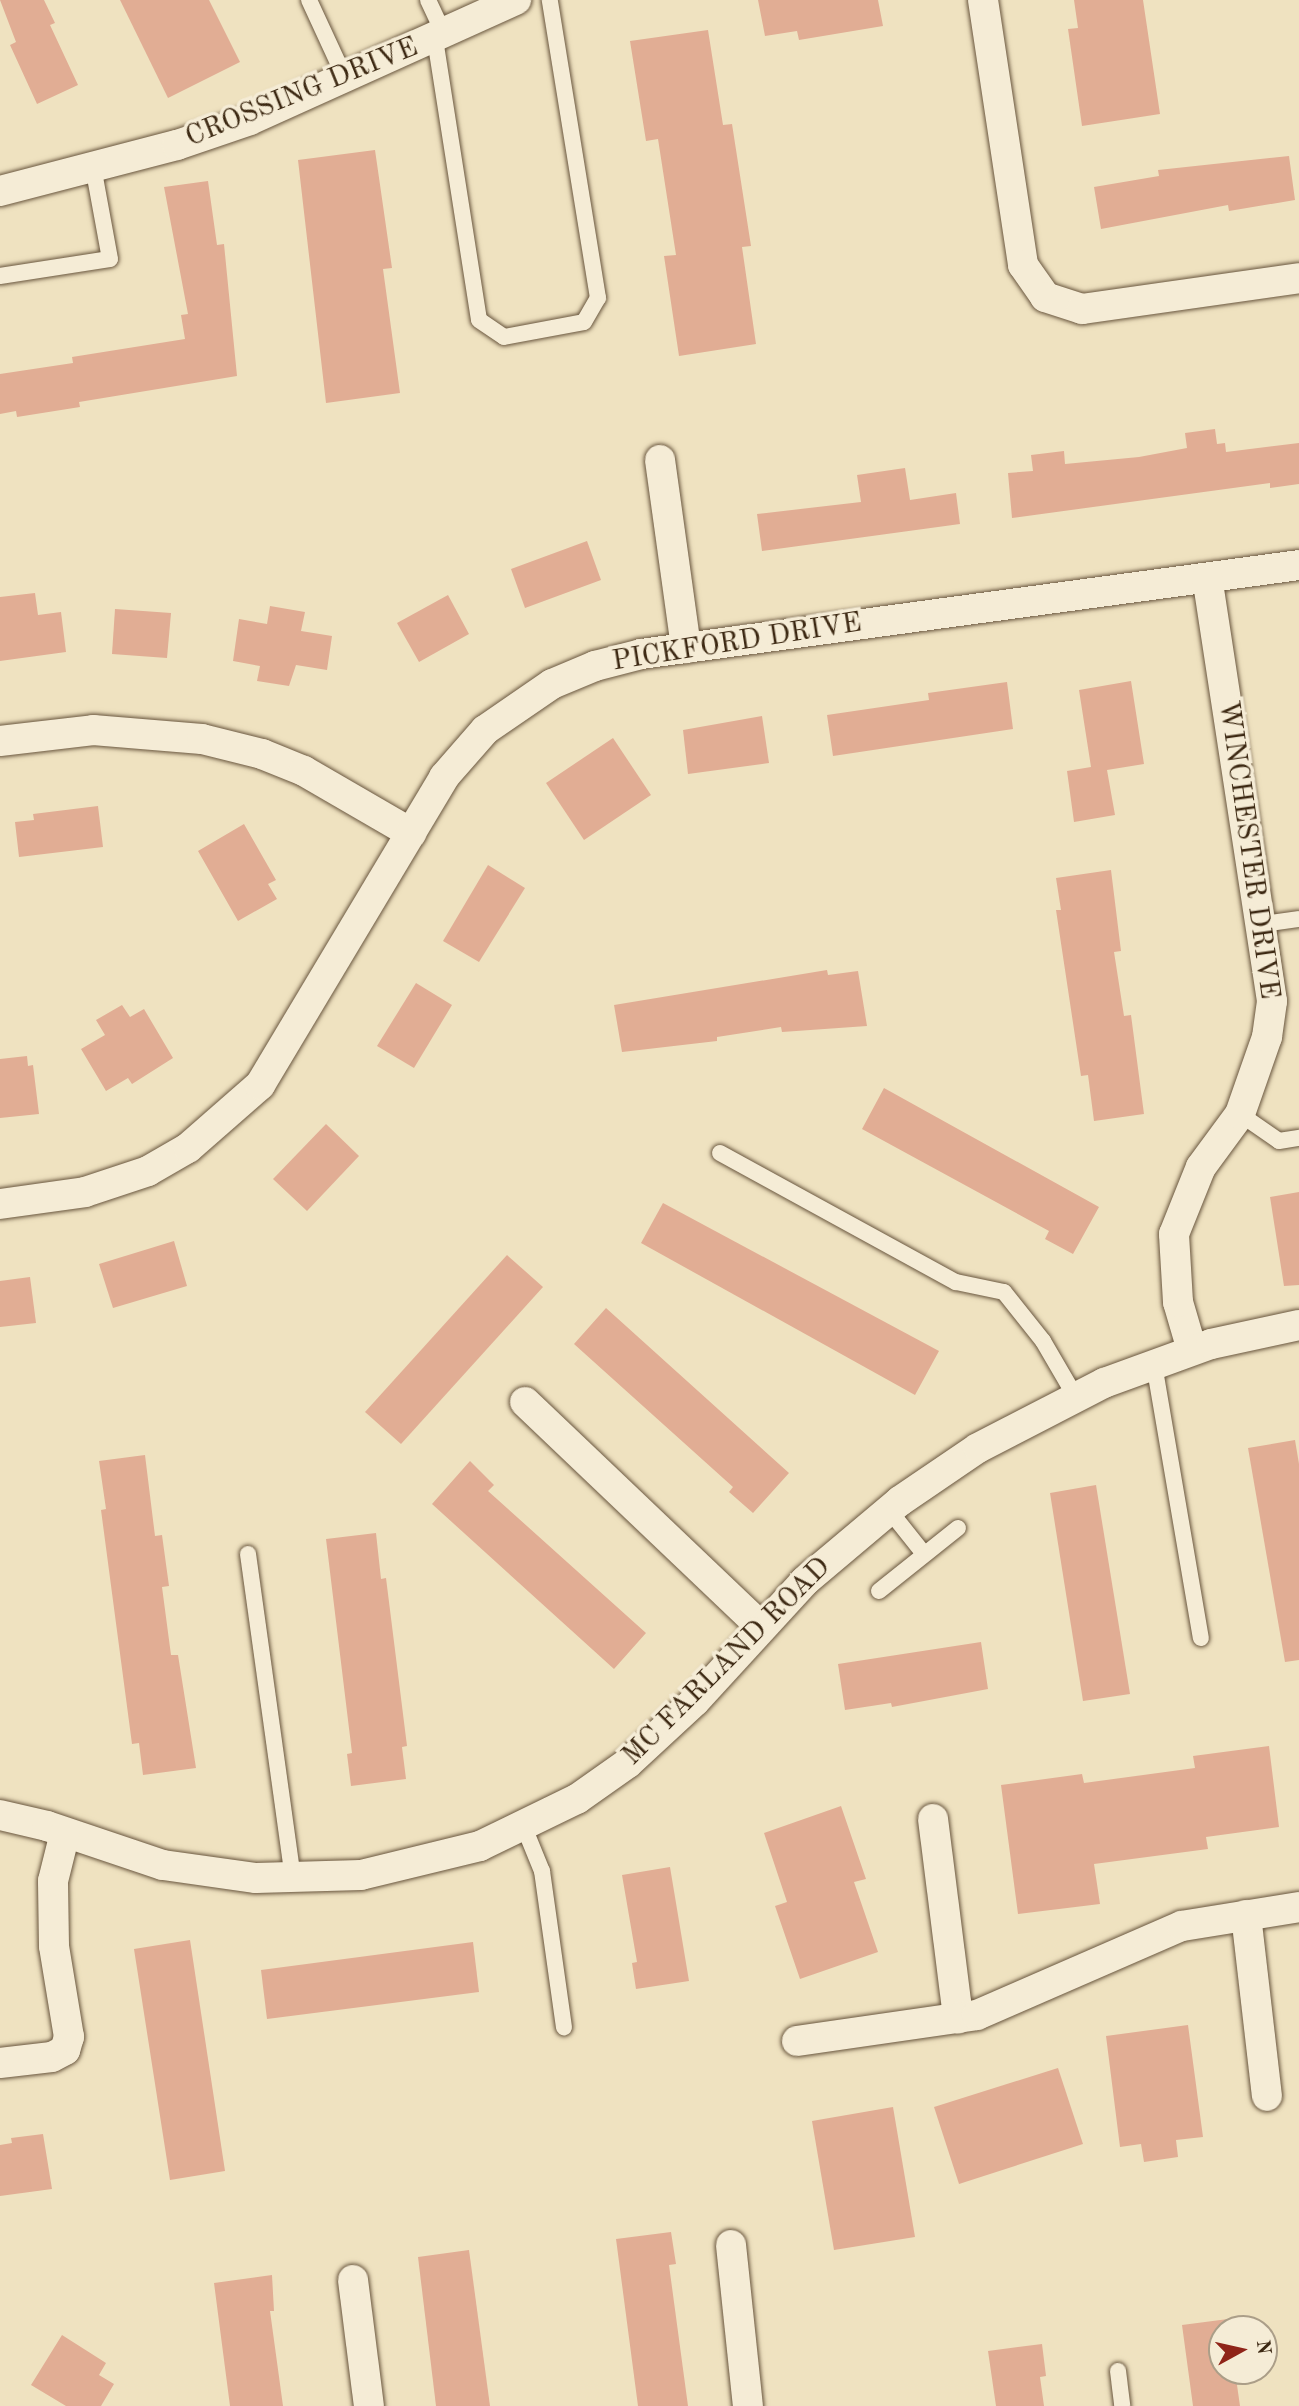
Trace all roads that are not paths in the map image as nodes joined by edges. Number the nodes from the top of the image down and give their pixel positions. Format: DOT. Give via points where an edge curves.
graph roads {
  1 [pos="309,0"];
  2 [pos="428,0"];
  3 [pos="516,0"];
  4 [pos="550,0"];
  5 [pos="984,0"];
  6 [pos="439,36"];
  7 [pos="345,78"];
  8 [pos="93,166"];
  9 [pos="1,188"];
  10 [pos="0,276"];
  11 [pos="1298,278"];
  12 [pos="660,460"];
  13 [pos="1299,565"];
  14 [pos="1207,578"];
  15 [pos="686,648"];
  16 [pos="0,741"];
  17 [pos="411,833"];
  18 [pos="1299,919"];
  19 [pos="1263,924"];
  20 [pos="1240,1114"];
  21 [pos="1299,1138"];
  22 [pos="720,1153"];
  23 [pos="0,1204"];
  24 [pos="1299,1325"];
  25 [pos="1192,1350"];
  26 [pos="1154,1364"];
  27 [pos="1075,1396"];
  28 [pos="525,1402"];
  29 [pos="889,1510"];
  30 [pos="958,1528"];
  31 [pos="248,1554"];
  32 [pos="924,1554"];
  33 [pos="878,1591"];
  34 [pos="761,1627"];
  35 [pos="1201,1638"];
  36 [pos="0,1815"];
  37 [pos="933,1819"];
  38 [pos="524,1827"];
  39 [pos="65,1833"];
  40 [pos="293,1879"];
  41 [pos="1299,1907"];
  42 [pos="1246,1915"];
  43 [pos="958,2018"];
  44 [pos="564,2027"];
  45 [pos="797,2041"];
  46 [pos="0,2063"];
  47 [pos="1268,2096"];
  48 [pos="731,2245"];
  49 [pos="353,2280"];
  50 [pos="1118,2371"];
  51 [pos="369,2406"];
  52 [pos="748,2406"];
  53 [pos="1122,2406"];
  1 -- 7 [label="lane"];
  2 -- 6 [label="lane"];
  3 -- 6 [label="street, CROSSING DRIVE"];
  4 -- 6 [label="lane" via="598,298 584,322 505,337 479,320"];
  5 -- 11 [label="street" via="1023,265 1045,297 1082,309"];
  6 -- 7 [label="street, CROSSING DRIVE"];
  7 -- 8 [label="street, CROSSING DRIVE" via="221,131"];
  8 -- 9 [label="street, CROSSING DRIVE"];
  8 -- 10 [label="lane" via="110,259"];
  12 -- 15 [label="street"];
  13 -- 14 [label="street, PICKFORD DRIVE"];
  14 -- 15 [label="street, PICKFORD DRIVE"];
  14 -- 19 [label="street, WINCHESTER DRIVE"];
  15 -- 17 [label="street, PICKFORD DRIVE" via="595,666 517,705 463,753"];
  16 -- 17 [label="street" via="93,730 202,739 304,771"];
  17 -- 23 [label="street, PICKFORD DRIVE" via="260,1084 222,1121 188,1148 134,1177 85,1192"];
  18 -- 19 [label="lane"];
  19 -- 20 [label="street, WINCHESTER DRIVE" via="1272,1001 1267,1037"];
  20 -- 21 [label="lane" via="1279,1141"];
  20 -- 25 [label="street, WINCHESTER DRIVE" via="1201,1167 1174,1234 1178,1302"];
  22 -- 27 [label="lane" via="956,1282 1004,1292 1043,1341"];
  24 -- 25 [label="street, MC FARLAND ROAD"];
  25 -- 26 [label="street, MC FARLAND ROAD"];
  26 -- 27 [label="street, MC FARLAND ROAD"];
  26 -- 35 [label="lane"];
  27 -- 29 [label="street, MC FARLAND ROAD" via="978,1448"];
  28 -- 34 [label="street"];
  29 -- 32 [label="lane"];
  29 -- 34 [label="street, MC FARLAND ROAD" via="805,1581"];
  30 -- 32 [label="lane"];
  31 -- 40 [label="lane"];
  32 -- 33 [label="lane"];
  34 -- 38 [label="street, MC FARLAND ROAD" via="695,1701 628,1763 577,1799"];
  36 -- 39 [label="street, MC FARLAND ROAD"];
  37 -- 43 [label="street"];
  38 -- 40 [label="street, MC FARLAND ROAD" via="422,1863 361,1875"];
  38 -- 44 [label="lane" via="542,1871"];
  39 -- 40 [label="street, MC FARLAND ROAD" via="179,1868"];
  39 -- 46 [label="street" via="53,1881 54,1946 69,2037 65,2050 51,2057"];
  41 -- 42 [label="street"];
  42 -- 43 [label="street" via="1182,1926 977,2015"];
  42 -- 47 [label="street"];
  43 -- 45 [label="street"];
  48 -- 52 [label="street"];
  49 -- 51 [label="street"];
  50 -- 53 [label="lane"];
}
